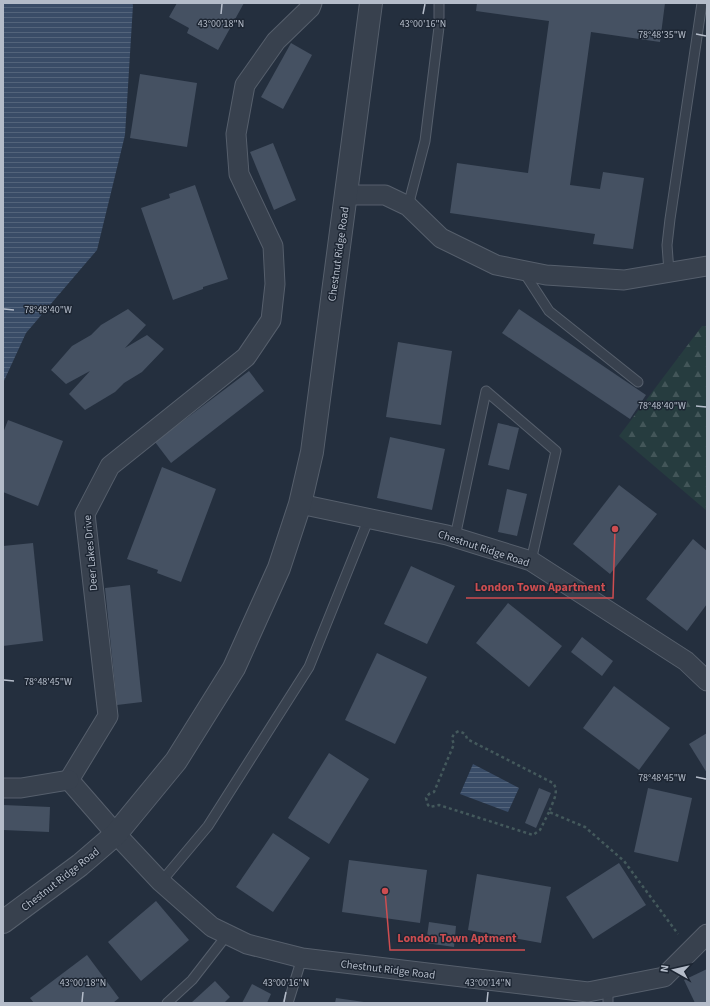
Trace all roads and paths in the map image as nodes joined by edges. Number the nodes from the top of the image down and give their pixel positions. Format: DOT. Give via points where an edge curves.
graph roads {
  1 [pos="312,3"];
  2 [pos="370,3"];
  3 [pos="439,3"];
  4 [pos="702,3"];
  5 [pos="346,195"];
  6 [pos="408,206"];
  7 [pos="707,266"];
  8 [pos="522,270"];
  9 [pos="669,272"];
  10 [pos="638,382"];
  11 [pos="300,504"];
  12 [pos="369,518"];
  13 [pos="455,537"];
  14 [pos="531,561"];
  15 [pos="707,681"];
  16 [pos="69,780"];
  17 [pos="3,788"];
  18 [pos="549,812"];
  19 [pos="116,834"];
  20 [pos="161,882"];
  21 [pos="3,922"];
  22 [pos="707,934"];
  23 [pos="227,935"];
  24 [pos="690,951"];
  25 [pos="302,958"];
  26 [pos="608,996"];
  27 [pos="167,1003"];
  28 [pos="288,1003"];
  1 -- 16 [label="street, Deer Lakes Drive" via="276,41 245,85 236,134 239,174 273,246 275,284 271,320 246,357 110,466 85,514 108,716"];
  2 -- 5 [label="street, Chestnut Ridge Road"];
  3 -- 6 [label="lane" via="439,27 425,141"];
  4 -- 9 [label="lane" via="670,220 667,245"];
  5 -- 6 [label="street" via="385,195"];
  5 -- 11 [label="street, Chestnut Ridge Road" via="312,452"];
  6 -- 8 [label="street" via="441,238 496,265"];
  7 -- 9 [label="street"];
  8 -- 9 [label="street" via="546,275 624,280"];
  8 -- 10 [label="lane" via="549,311"];
  11 -- 12 [label="street, Chestnut Ridge Road"];
  11 -- 19 [label="street, Chestnut Ridge Road" via="278,568 234,668 176,761"];
  12 -- 13 [label="street, Chestnut Ridge Road"];
  12 -- 20 [label="lane" via="309,667 208,826"];
  13 -- 14 [label="street, Chestnut Ridge Road"];
  13 -- 14 [label="lane" via="486,391 556,451"];
  14 -- 15 [label="street, Chestnut Ridge Road" via="686,661"];
  16 -- 17 [label="street" via="21,788"];
  16 -- 19 [label="street"];
  18 -- 18 [label="path" via="555,797 553,783 467,739 466,734 459,731 452,736 454,744 434,792 426,798 430,807 440,805 533,835 540,830"];
  18 -- 24 [label="path" via="585,827 624,861"];
  19 -- 20 [label="street, Chestnut Ridge Road"];
  19 -- 21 [label="street, Chestnut Ridge Road" via="80,865"];
  20 -- 23 [label="street, Chestnut Ridge Road" via="212,927"];
  22 -- 24 [label="street, Chestnut Ridge Road"];
  23 -- 25 [label="street, Chestnut Ridge Road" via="246,944"];
  23 -- 27 [label="lane" via="192,980"];
  24 -- 26 [label="street, Chestnut Ridge Road" via="664,977"];
  25 -- 26 [label="street, Chestnut Ridge Road"];
  25 -- 28 [label="lane"];
}
